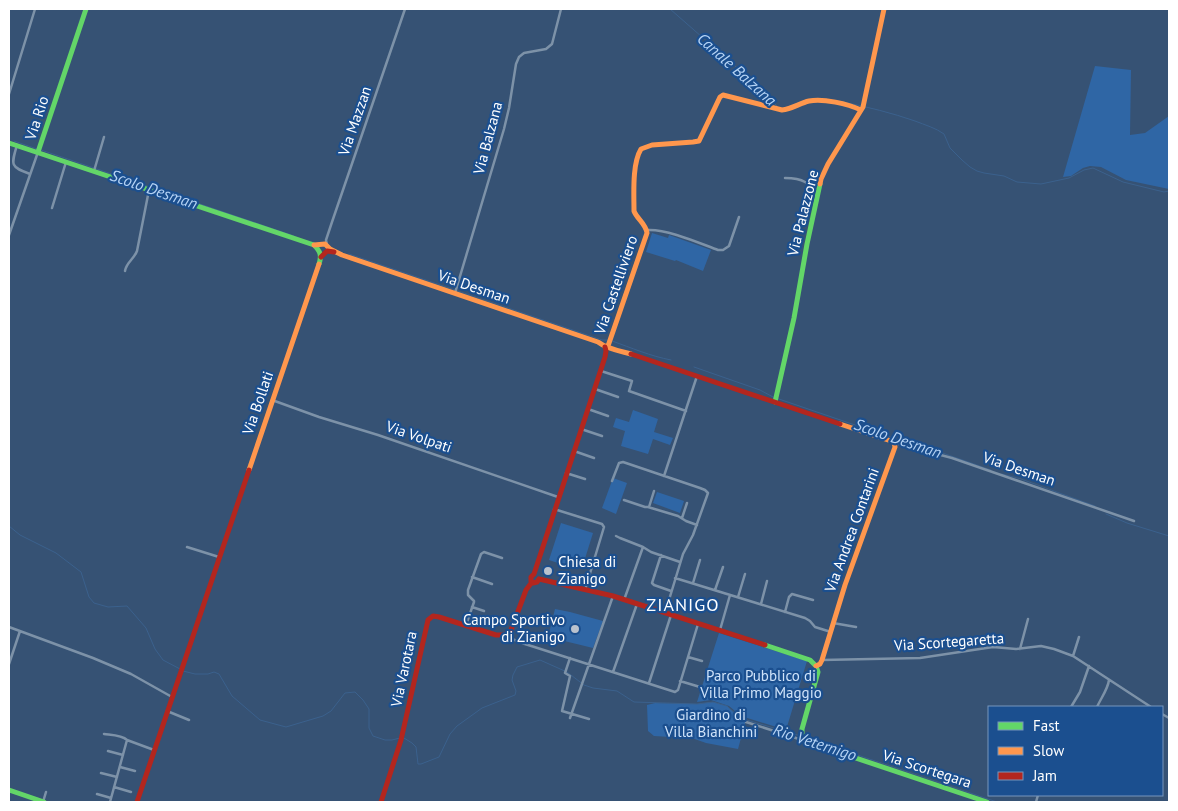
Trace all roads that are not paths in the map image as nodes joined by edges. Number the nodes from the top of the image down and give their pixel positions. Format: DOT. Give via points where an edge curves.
graph roads {
  1 [pos="35,9"];
  2 [pos="86,9"];
  3 [pos="405,9"];
  4 [pos="561,9"];
  5 [pos="884,9"];
  6 [pos="9,94"];
  7 [pos="862,107"];
  8 [pos="104,137"];
  9 [pos="9,142"];
  10 [pos="17,145"];
  11 [pos="39,151"];
  12 [pos="66,162"];
  13 [pos="95,170"];
  14 [pos="30,174"];
  15 [pos="785,178"];
  16 [pos="149,190"];
  17 [pos="818,193"];
  18 [pos="52,208"];
  19 [pos="739,217"];
  20 [pos="648,230"];
  21 [pos="9,235"];
  22 [pos="324,248"];
  23 [pos="125,271"];
  24 [pos="456,291"];
  25 [pos="605,347"];
  26 [pos="601,370"];
  27 [pos="697,376"];
  28 [pos="595,389"];
  29 [pos="618,397"];
  30 [pos="272,399"];
  31 [pos="775,399"];
  32 [pos="588,409"];
  33 [pos="686,411"];
  34 [pos="608,416"];
  35 [pos="581,429"];
  36 [pos="602,436"];
  37 [pos="895,445"];
  38 [pos="574,452"];
  39 [pos="594,458"];
  40 [pos="566,473"];
  41 [pos="664,476"];
  42 [pos="585,479"];
  43 [pos="612,480"];
  44 [pos="654,492"];
  45 [pos="558,497"];
  46 [pos="624,500"];
  47 [pos="687,503"];
  48 [pos="648,507"];
  49 [pos="554,509"];
  50 [pos="682,518"];
  51 [pos="1134,521"];
  52 [pos="697,525"];
  53 [pos="616,536"];
  54 [pos="188,547"];
  55 [pos="643,547"];
  56 [pos="661,555"];
  57 [pos="219,557"];
  58 [pos="502,558"];
  59 [pos="700,560"];
  60 [pos="680,562"];
  61 [pos="723,567"];
  62 [pos="534,574"];
  63 [pos="744,574"];
  64 [pos="472,577"];
  65 [pos="676,578"];
  66 [pos="539,580"];
  67 [pos="767,581"];
  68 [pos="532,582"];
  69 [pos="693,583"];
  70 [pos="492,584"];
  71 [pos="585,590"];
  72 [pos="716,590"];
  73 [pos="672,591"];
  74 [pos="730,595"];
  75 [pos="613,596"];
  76 [pos="625,597"];
  77 [pos="738,597"];
  78 [pos="813,600"];
  79 [pos="637,604"];
  80 [pos="761,604"];
  81 [pos="472,607"];
  82 [pos="484,611"];
  83 [pos="785,612"];
  84 [pos="665,613"];
  85 [pos="672,615"];
  86 [pos="1028,619"];
  87 [pos="833,622"];
  88 [pos="698,624"];
  89 [pos="466,625"];
  90 [pos="9,627"];
  91 [pos="856,627"];
  92 [pos="720,630"];
  93 [pos="20,631"];
  94 [pos="831,632"];
  95 [pos="508,634"];
  96 [pos="1079,637"];
  97 [pos="1020,649"];
  98 [pos="688,656"];
  99 [pos="1073,656"];
  100 [pos="570,658"];
  101 [pos="702,660"];
  102 [pos="822,660"];
  103 [pos="9,664"];
  104 [pos="589,664"];
  105 [pos="816,666"];
  106 [pos="1089,666"];
  107 [pos="613,672"];
  108 [pos="1109,680"];
  109 [pos="680,681"];
  110 [pos="649,683"];
  111 [pos="700,687"];
  112 [pos="172,697"];
  113 [pos="1072,706"];
  114 [pos="1097,706"];
  115 [pos="1149,706"];
  116 [pos="167,711"];
  117 [pos="571,714"];
  118 [pos="570,718"];
  119 [pos="589,719"];
  120 [pos="189,720"];
  121 [pos="746,722"];
  122 [pos="104,734"];
  123 [pos="802,737"];
  124 [pos="127,740"];
  125 [pos="154,750"];
  126 [pos="108,751"];
  127 [pos="123,755"];
  128 [pos="120,767"];
  129 [pos="135,772"];
  130 [pos="101,773"];
  131 [pos="117,777"];
  132 [pos="114,787"];
  133 [pos="9,790"];
  134 [pos="46,792"];
  135 [pos="131,792"];
  136 [pos="97,794"];
  137 [pos="111,798"];
  138 [pos="44,802"];
  139 [pos="110,802"];
  140 [pos="137,802"];
  141 [pos="381,802"];
  142 [pos="987,802"];
  1 -- 6 [label="street"];
  2 -- 11 [label="street, Via Rio"];
  3 -- 22 [label="street, Via Mazzan"];
  4 -- 24 [label="street, Via Balzana" via="552,44 546,49 524,53 516,64 504,129"];
  5 -- 7 [label="street, Via Palazzone"];
  7 -- 17 [label="street, Via Palazzone" via="828,164"];
  7 -- 20 [label="street, Via Castelliviero" via="816,100 782,110 721,96 699,141 647,146 638,152 634,211"];
  8 -- 13 [label="street"];
  9 -- 10 [label="street"];
  10 -- 11 [label="street"];
  10 -- 14 [label="street" via="14,167"];
  11 -- 12 [label="street"];
  11 -- 14 [label="street, Via Rio"];
  12 -- 13 [label="street"];
  12 -- 18 [label="street"];
  13 -- 16 [label="street"];
  14 -- 21 [label="street, Via Rio"];
  15 -- 17 [label="street" via="806,182"];
  16 -- 22 [label="street"];
  16 -- 23 [label="street" via="137,251"];
  17 -- 31 [label="street, Via Palazzone"];
  19 -- 20 [label="street, Via Castelliviero" via="729,246 723,250 684,237"];
  20 -- 25 [label="street, Via Castelliviero"];
  22 -- 24 [label="street, Via Desman"];
  22 -- 30 [label="street, Via Bollati"];
  24 -- 25 [label="street, Via Desman"];
  25 -- 26 [label="street"];
  25 -- 27 [label="street, Via Desman"];
  26 -- 28 [label="street"];
  26 -- 33 [label="street" via="632,381 629,391"];
  27 -- 31 [label="street, Via Desman"];
  27 -- 33 [label="street"];
  28 -- 29 [label="street"];
  28 -- 32 [label="street"];
  30 -- 45 [label="street, Via Volpati"];
  30 -- 57 [label="street, Via Bollati"];
  31 -- 37 [label="street, Via Desman" via="891,440"];
  32 -- 34 [label="street"];
  32 -- 35 [label="street"];
  33 -- 41 [label="street"];
  35 -- 36 [label="street"];
  35 -- 38 [label="street"];
  37 -- 51 [label="street, Via Desman" via="952,458"];
  37 -- 87 [label="street, Via Andrea Contarini"];
  38 -- 39 [label="street"];
  38 -- 40 [label="street"];
  40 -- 42 [label="street"];
  40 -- 45 [label="street"];
  41 -- 43 [label="street" via="621,462"];
  41 -- 52 [label="street" via="708,492"];
  44 -- 48 [label="street"];
  45 -- 49 [label="street"];
  46 -- 48 [label="street"];
  47 -- 50 [label="street"];
  48 -- 50 [label="street"];
  49 -- 62 [label="street"];
  49 -- 71 [label="street" via="604,526"];
  50 -- 52 [label="street"];
  52 -- 60 [label="street"];
  53 -- 55 [label="street"];
  54 -- 57 [label="street"];
  55 -- 56 [label="street"];
  55 -- 76 [label="street"];
  56 -- 60 [label="street"];
  56 -- 73 [label="street" via="652,583"];
  57 -- 112 [label="street, Via Bollati"];
  58 -- 64 [label="street" via="484,552"];
  59 -- 69 [label="street"];
  60 -- 65 [label="street"];
  61 -- 72 [label="street"];
  62 -- 66 [label="street"];
  62 -- 68 [label="street" via="530,577"];
  63 -- 77 [label="street"];
  64 -- 70 [label="street"];
  64 -- 81 [label="street" via="467,593 474,601"];
  65 -- 69 [label="street"];
  65 -- 73 [label="street"];
  66 -- 68 [label="street"];
  66 -- 71 [label="street"];
  67 -- 80 [label="street"];
  68 -- 95 [label="street"];
  69 -- 72 [label="street"];
  71 -- 75 [label="street"];
  72 -- 74 [label="street"];
  73 -- 84 [label="street"];
  74 -- 77 [label="street"];
  74 -- 92 [label="street"];
  75 -- 76 [label="street"];
  75 -- 104 [label="street"];
  76 -- 79 [label="street"];
  77 -- 80 [label="street"];
  78 -- 83 [label="street" via="792,594"];
  79 -- 84 [label="street"];
  79 -- 107 [label="street"];
  80 -- 83 [label="street"];
  81 -- 82 [label="street"];
  81 -- 89 [label="street"];
  83 -- 94 [label="street"];
  84 -- 85 [label="street"];
  85 -- 88 [label="street"];
  85 -- 110 [label="street"];
  86 -- 97 [label="street"];
  87 -- 91 [label="street"];
  87 -- 94 [label="street, Via Andrea Contarini"];
  88 -- 92 [label="street"];
  88 -- 98 [label="street"];
  89 -- 95 [label="street, Via Varotara" via="496,635"];
  89 -- 141 [label="street, Via Varotara" via="435,616 428,620 401,738"];
  90 -- 93 [label="street"];
  92 -- 105 [label="street" via="810,660"];
  93 -- 103 [label="street"];
  93 -- 112 [label="street" via="108,664"];
  94 -- 102 [label="street, Via Andrea Contarini"];
  95 -- 100 [label="street" via="516,641"];
  96 -- 99 [label="street"];
  97 -- 99 [label="street, Via Scortegaretta" via="1041,646"];
  97 -- 102 [label="street, Via Scortegaretta" via="993,647 920,658"];
  98 -- 101 [label="street"];
  98 -- 109 [label="street"];
  99 -- 106 [label="street, Via Scortegaretta"];
  100 -- 104 [label="street"];
  100 -- 117 [label="street" via="566,672 570,676 562,711"];
  102 -- 105 [label="street, Via Andrea Contarini"];
  104 -- 107 [label="street"];
  104 -- 117 [label="street"];
  105 -- 123 [label="street" via="817,674 802,726"];
  106 -- 108 [label="street, Via Scortegaretta"];
  106 -- 113 [label="street"];
  107 -- 110 [label="street"];
  108 -- 114 [label="street"];
  108 -- 115 [label="street, Via Scortegaretta"];
  109 -- 110 [label="street" via="675,692"];
  109 -- 111 [label="street"];
  112 -- 116 [label="street, Via Bollati"];
  116 -- 120 [label="street"];
  116 -- 125 [label="street, Via Bollati"];
  117 -- 118 [label="street"];
  117 -- 119 [label="street"];
  121 -- 123 [label="street, Via Scortegara" via="799,739"];
  122 -- 124 [label="street"];
  123 -- 142 [label="street, Via Scortegara" via="811,744"];
  124 -- 125 [label="street"];
  124 -- 127 [label="street"];
  125 -- 140 [label="street, Via Bollati"];
  126 -- 127 [label="street"];
  127 -- 128 [label="street"];
  128 -- 129 [label="street"];
  128 -- 131 [label="street"];
  130 -- 131 [label="street"];
  131 -- 132 [label="street"];
  132 -- 135 [label="street"];
  132 -- 137 [label="street"];
  133 -- 138 [label="street"];
  134 -- 138 [label="street"];
  136 -- 137 [label="street"];
  137 -- 139 [label="street"];
}
